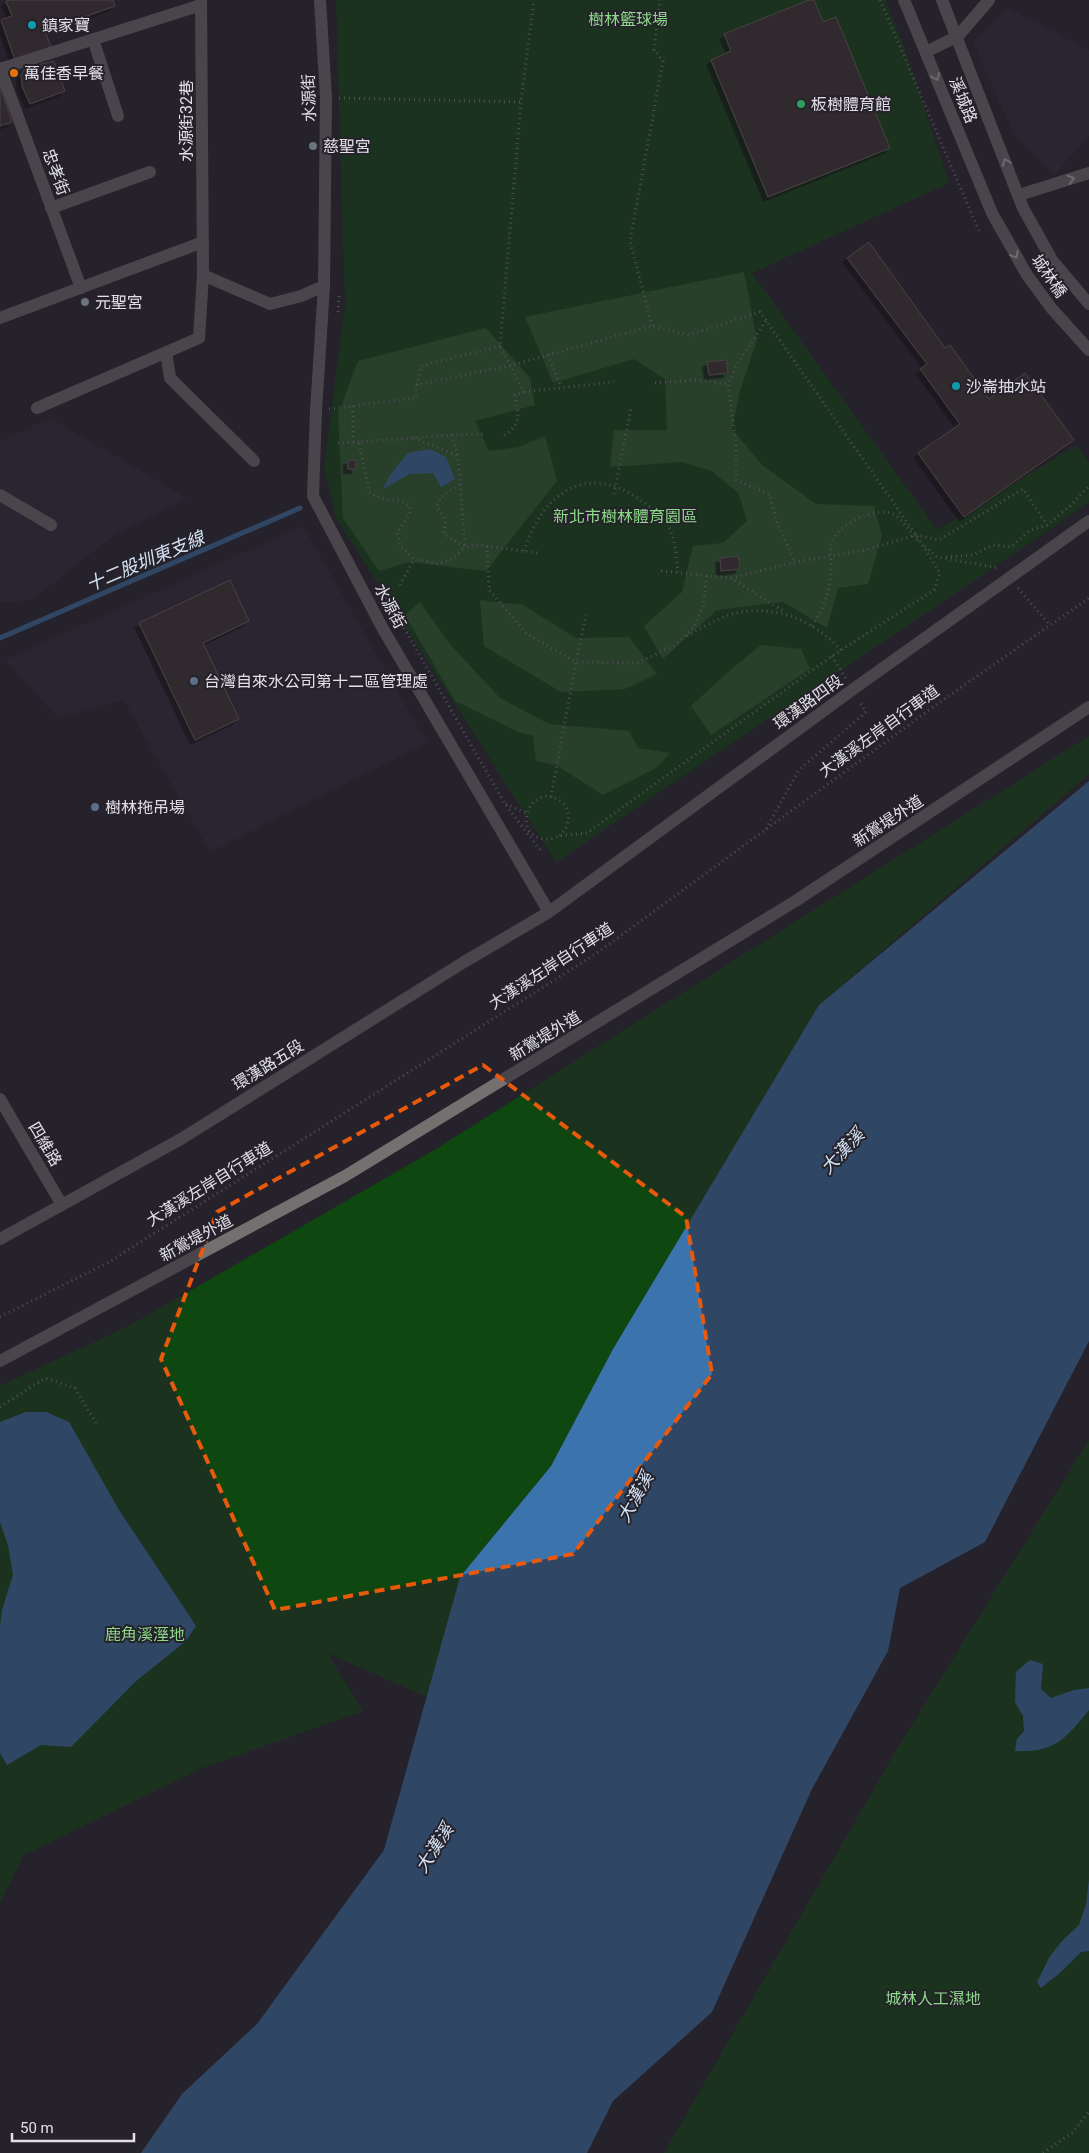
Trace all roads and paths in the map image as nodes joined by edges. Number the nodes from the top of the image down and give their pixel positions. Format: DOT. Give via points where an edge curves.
graph roads {
  1 [pos="320,0"];
  2 [pos="534,0"];
  3 [pos="660,0"];
  4 [pos="880,0"];
  5 [pos="904,0"];
  6 [pos="942,0"];
  7 [pos="989,0"];
  8 [pos="201,3"];
  9 [pos="958,36"];
  10 [pos="93,39"];
  11 [pos="926,52"];
  12 [pos="0,68"];
  13 [pos="326,97"];
  14 [pos="521,102"];
  15 [pos="118,116"];
  16 [pos="150,172"];
  17 [pos="1089,173"];
  18 [pos="1019,196"];
  19 [pos="52,208"];
  20 [pos="1024,208"];
  21 [pos="992,212"];
  22 [pos="979,231"];
  23 [pos="203,242"];
  24 [pos="204,275"];
  25 [pos="324,286"];
  26 [pos="81,288"];
  27 [pos="1089,304"];
  28 [pos="0,318"];
  29 [pos="766,321"];
  30 [pos="652,326"];
  31 [pos="500,346"];
  32 [pos="1089,350"];
  33 [pos="166,352"];
  34 [pos="548,355"];
  35 [pos="510,366"];
  36 [pos="614,382"];
  37 [pos="655,382"];
  38 [pos="728,384"];
  39 [pos="417,385"];
  40 [pos="561,387"];
  41 [pos="524,392"];
  42 [pos="353,406"];
  43 [pos="37,408"];
  44 [pos="631,408"];
  45 [pos="316,410"];
  46 [pos="484,434"];
  47 [pos="504,434"];
  48 [pos="452,435"];
  49 [pos="413,438"];
  50 [pos="353,442"];
  51 [pos="359,442"];
  52 [pos="338,443"];
  53 [pos="458,456"];
  54 [pos="254,461"];
  55 [pos="459,484"];
  56 [pos="615,485"];
  57 [pos="1089,486"];
  58 [pos="614,494"];
  59 [pos="0,495"];
  60 [pos="1089,521"];
  61 [pos="1046,525"];
  62 [pos="51,526"];
  63 [pos="916,535"];
  64 [pos="487,546"];
  65 [pos="465,547"];
  66 [pos="524,551"];
  67 [pos="538,553"];
  68 [pos="931,558"];
  69 [pos="414,559"];
  70 [pos="795,562"];
  71 [pos="1001,569"];
  72 [pos="661,571"];
  73 [pos="678,572"];
  74 [pos="707,575"];
  75 [pos="731,578"];
  76 [pos="1013,582"];
  77 [pos="400,585"];
  78 [pos="384,593"];
  79 [pos="1089,598"];
  80 [pos="787,614"];
  81 [pos="586,616"];
  82 [pos="1049,624"];
  83 [pos="812,626"];
  84 [pos="683,637"];
  85 [pos="842,650"];
  86 [pos="832,656"];
  87 [pos="576,662"];
  88 [pos="852,690"];
  89 [pos="1089,707"];
  90 [pos="551,797"];
  91 [pos="506,804"];
  92 [pos="526,813"];
  93 [pos="765,830"];
  94 [pos="559,836"];
  95 [pos="541,852"];
  96 [pos="549,912"];
  97 [pos="0,1099"];
  98 [pos="62,1204"];
  99 [pos="0,1239"];
  100 [pos="0,1317"];
  101 [pos="0,1361"];
  102 [pos="0,1408"];
  103 [pos="96,1423"];
  104 [pos="1089,2112"];
  105 [pos="1043,2153"];
  1 -- 13 [label="street, 水源街"];
  2 -- 14 [label="path"];
  3 -- 30 [label="path" via="654,50 664,61 630,241"];
  4 -- 22 [label="path"];
  5 -- 11 [label="street, 溪城路"];
  6 -- 9 [label="street, 溪城路"];
  7 -- 9 [label="street"];
  8 -- 10 [label="street"];
  8 -- 23 [label="street, 水源街32巷"];
  9 -- 11 [label="street"];
  18 -- 9 [label="street, 溪城路, one-way"];
  10 -- 12 [label="street"];
  10 -- 15 [label="street"];
  11 -- 21 [label="street, 溪城路, one-way"];
  12 -- 19 [label="street, 忠孝街"];
  13 -- 14 [label="path"];
  13 -- 25 [label="street, 水源街"];
  14 -- 31 [label="path"];
  16 -- 19 [label="street"];
  18 -- 17 [label="street, one-way"];
  18 -- 20 [label="street, 溪城路"];
  19 -- 26 [label="street, 忠孝街"];
  20 -- 27 [label="street, 城林橋" via="1052,260"];
  21 -- 32 [label="street, 城林橋, one-way" via="1027,275"];
  23 -- 24 [label="street, 水源街32巷"];
  23 -- 26 [label="street"];
  24 -- 25 [label="street" via="270,304"];
  24 -- 33 [label="street" via="199,338"];
  25 -- 45 [label="street, 水源街"];
  26 -- 28 [label="street"];
  29 -- 30 [label="path" via="760,312 689,335"];
  29 -- 38 [label="path"];
  29 -- 63 [label="path"];
  30 -- 34 [label="path"];
  31 -- 35 [label="path"];
  31 -- 39 [label="path" via="420,366"];
  33 -- 43 [label="street"];
  33 -- 54 [label="street" via="170,378"];
  34 -- 35 [label="path"];
  34 -- 40 [label="path"];
  35 -- 39 [label="path"];
  35 -- 41 [label="path"];
  36 -- 40 [label="path"];
  37 -- 38 [label="path" via="696,380"];
  38 -- 70 [label="path" via="736,443 736,480 770,495 776,520"];
  39 -- 42 [label="path" via="416,398"];
  40 -- 41 [label="path"];
  41 -- 47 [label="path" via="515,395 519,416 514,429"];
  42 -- 45 [label="path"];
  42 -- 50 [label="path"];
  44 -- 56 [label="path"];
  45 -- 96 [label="street, 水源街" via="313,496 383,629"];
  46 -- 48 [label="path"];
  48 -- 49 [label="path"];
  48 -- 53 [label="path"];
  49 -- 51 [label="path"];
  49 -- 53 [label="path"];
  50 -- 51 [label="path"];
  50 -- 52 [label="path"];
  51 -- 69 [label="path" via="369,492 375,497 403,501 410,506 410,514 397,533 400,546"];
  53 -- 55 [label="path"];
  55 -- 65 [label="path"];
  55 -- 65 [label="path" via="441,497 437,506 444,520 444,534"];
  56 -- 58 [label="path"];
  56 -- 66 [label="path" via="590,483 566,490 545,507 531,530"];
  56 -- 73 [label="path" via="653,509 667,525 675,544"];
  57 -- 61 [label="path"];
  59 -- 62 [label="street"];
  60 -- 88 [label="street, 環漢路四段"];
  61 -- 63 [label="path" via="1023,489 939,540"];
  61 -- 68 [label="path" via="1029,531 1011,547 993,545 973,556"];
  63 -- 68 [label="path"];
  63 -- 70 [label="path" via="866,550"];
  64 -- 65 [label="path"];
  64 -- 66 [label="path"];
  64 -- 87 [label="path" via="489,590 527,634"];
  65 -- 69 [label="path" via="452,559 438,564"];
  66 -- 67 [label="path"];
  68 -- 85 [label="path" via="940,573 934,590"];
  69 -- 77 [label="path"];
  70 -- 75 [label="path"];
  71 -- 83 [label="path" via="937,557 894,514 860,516 838,532 831,542 830,589"];
  72 -- 73 [label="path"];
  73 -- 74 [label="path"];
  74 -- 75 [label="path"];
  74 -- 84 [label="path" via="703,606 694,627"];
  75 -- 80 [label="path"];
  76 -- 82 [label="path"];
  78 -- 91 [label="path"];
  79 -- 82 [label="path, 大漢溪左岸自行車道"];
  80 -- 83 [label="path"];
  80 -- 84 [label="path" via="765,611 736,613"];
  81 -- 87 [label="path"];
  82 -- 93 [label="path, 大漢溪左岸自行車道"];
  83 -- 85 [label="path" via="828,635"];
  84 -- 87 [label="path" via="674,646 637,663"];
  85 -- 86 [label="path"];
  86 -- 88 [label="path"];
  86 -- 94 [label="path" via="588,833"];
  87 -- 90 [label="path"];
  88 -- 93 [label="path" via="866,712 800,770"];
  88 -- 96 [label="street, 環漢路四段"];
  89 -- 101 [label="street, 新鶯堤外道" via="794,902 345,1176"];
  90 -- 92 [label="path" via="534,801"];
  90 -- 94 [label="path" via="560,800 568,811 568,825"];
  91 -- 92 [label="path"];
  91 -- 95 [label="path"];
  92 -- 94 [label="path" via="532,833 545,839"];
  93 -- 100 [label="path, 大漢溪左岸自行車道" via="597,953 109,1262"];
  96 -- 98 [label="street, 環漢路五段" via="181,1139"];
  97 -- 98 [label="street, 四維路"];
  98 -- 99 [label="street, 環漢路五段"];
  102 -- 103 [label="path" via="45,1378 75,1388"];
  104 -- 105 [label="path" via="1072,2133"];
}
